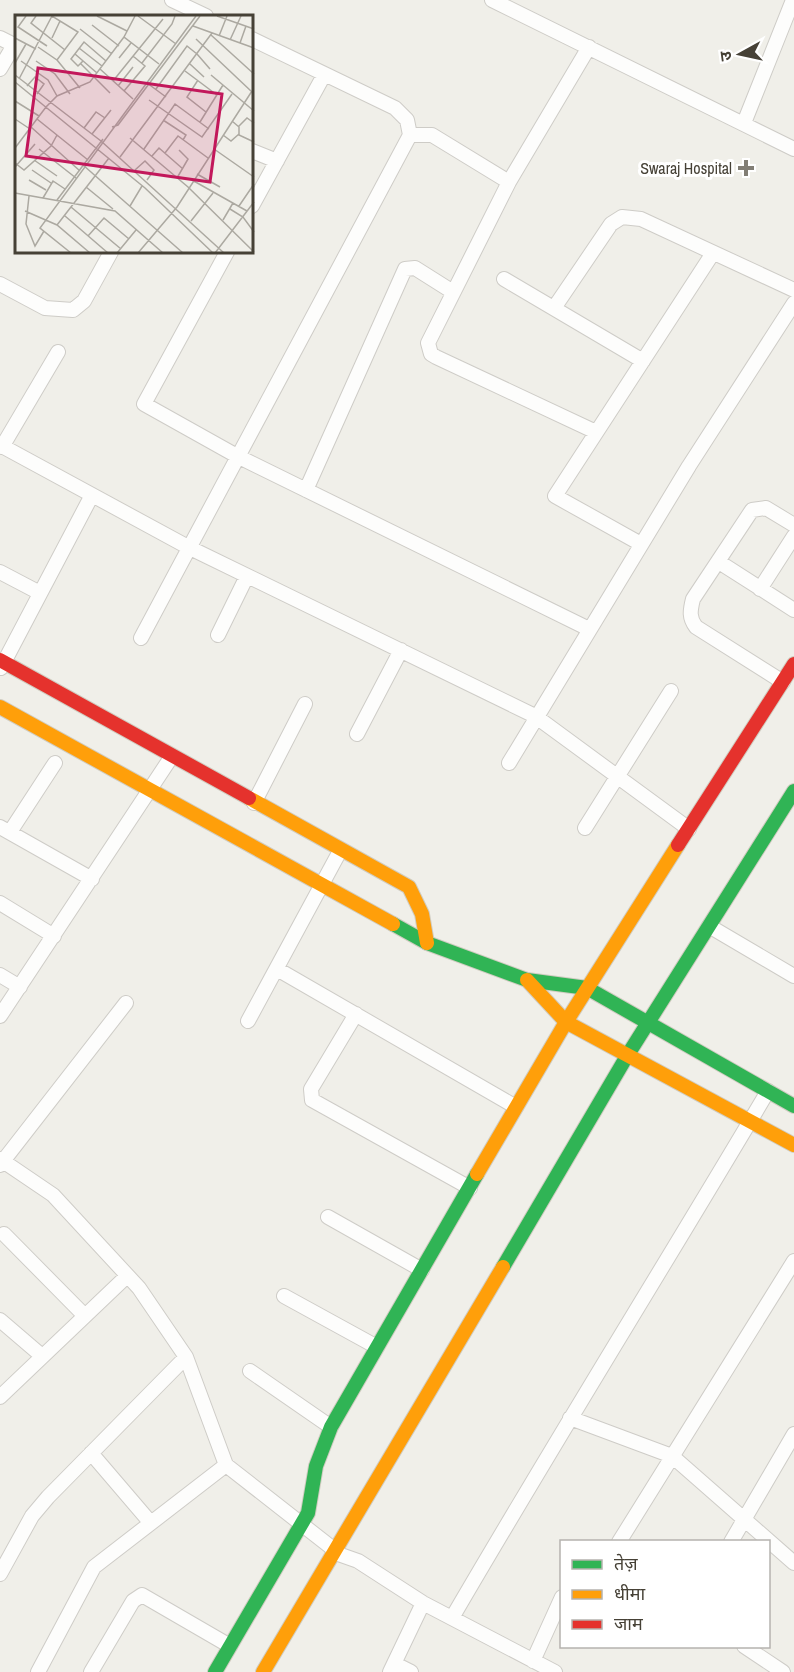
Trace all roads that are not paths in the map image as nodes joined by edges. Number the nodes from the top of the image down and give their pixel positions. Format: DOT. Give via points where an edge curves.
graph roads {
  1 [pos="172,0"];
  2 [pos="793,0"];
  3 [pos="496,1"];
  4 [pos="204,15"];
  5 [pos="0,38"];
  6 [pos="254,40"];
  7 [pos="15,45"];
  8 [pos="589,47"];
  9 [pos="0,69"];
  10 [pos="324,75"];
  11 [pos="744,123"];
  12 [pos="410,135"];
  13 [pos="794,149"];
  14 [pos="254,152"];
  15 [pos="277,161"];
  16 [pos="509,182"];
  17 [pos="254,202"];
  18 [pos="713,253"];
  19 [pos="110,254"];
  20 [pos="226,254"];
  21 [pos="504,279"];
  22 [pos="0,285"];
  23 [pos="794,290"];
  24 [pos="453,292"];
  25 [pos="794,303"];
  26 [pos="554,309"];
  27 [pos="58,352"];
  28 [pos="643,361"];
  29 [pos="596,432"];
  30 [pos="1,446"];
  31 [pos="237,456"];
  32 [pos="306,490"];
  33 [pos="92,495"];
  34 [pos="794,525"];
  35 [pos="794,536"];
  36 [pos="641,544"];
  37 [pos="188,547"];
  38 [pos="719,562"];
  39 [pos="0,572"];
  40 [pos="247,576"];
  41 [pos="760,589"];
  42 [pos="40,593"];
  43 [pos="794,610"];
  44 [pos="590,628"];
  45 [pos="218,635"];
  46 [pos="141,638"];
  47 [pos="401,650"];
  48 [pos="1,664"];
  49 [pos="794,664"];
  50 [pos="783,682"];
  51 [pos="671,691"];
  52 [pos="305,704"];
  53 [pos="0,706"];
  54 [pos="536,716"];
  55 [pos="357,734"];
  56 [pos="172,756"];
  57 [pos="55,763"];
  58 [pos="509,763"];
  59 [pos="618,776"];
  60 [pos="149,790"];
  61 [pos="794,791"];
  62 [pos="254,803"];
  63 [pos="585,828"];
  64 [pos="5,829"];
  65 [pos="689,829"];
  66 [pos="340,851"];
  67 [pos="92,879"];
  68 [pos="322,886"];
  69 [pos="0,903"];
  70 [pos="709,926"];
  71 [pos="54,936"];
  72 [pos="427,943"];
  73 [pos="277,969"];
  74 [pos="0,975"];
  75 [pos="794,976"];
  76 [pos="527,980"];
  77 [pos="20,987"];
  78 [pos="587,988"];
  79 [pos="126,1003"];
  80 [pos="356,1014"];
  81 [pos="0,1016"];
  82 [pos="248,1021"];
  83 [pos="566,1022"];
  84 [pos="648,1023"];
  85 [pos="627,1056"];
  86 [pos="768,1091"];
  87 [pos="794,1106"];
  88 [pos="516,1107"];
  89 [pos="750,1120"];
  90 [pos="794,1145"];
  91 [pos="1,1162"];
  92 [pos="470,1188"];
  93 [pos="328,1217"];
  94 [pos="4,1234"];
  95 [pos="794,1261"];
  96 [pos="422,1270"];
  97 [pos="127,1276"];
  98 [pos="284,1296"];
  99 [pos="85,1316"];
  100 [pos="0,1320"];
  101 [pos="377,1347"];
  102 [pos="42,1356"];
  103 [pos="186,1357"];
  104 [pos="250,1371"];
  105 [pos="0,1397"];
  106 [pos="570,1418"];
  107 [pos="331,1427"];
  108 [pos="792,1444"];
  109 [pos="90,1453"];
  110 [pos="672,1456"];
  111 [pos="226,1465"];
  112 [pos="746,1520"];
  113 [pos="150,1522"];
  114 [pos="301,1525"];
  115 [pos="620,1540"];
  116 [pos="732,1540"];
  117 [pos="768,1540"];
  118 [pos="770,1542"];
  119 [pos="336,1552"];
  120 [pos="794,1563"];
  121 [pos="0,1574"];
  122 [pos="560,1599"];
  123 [pos="423,1603"];
  124 [pos="452,1618"];
  125 [pos="230,1646"];
  126 [pos="746,1648"];
  127 [pos="533,1661"];
  128 [pos="393,1668"];
  129 [pos="552,1671"];
  130 [pos="38,1672"];
  131 [pos="91,1672"];
  132 [pos="215,1672"];
  133 [pos="263,1672"];
  134 [pos="411,1672"];
  135 [pos="783,1672"];
  1 -- 4 [label="street"];
  2 -- 11 [label="street"];
  3 -- 8 [label="street"];
  5 -- 7 [label="street"];
  6 -- 10 [label="street"];
  7 -- 9 [label="street"];
  8 -- 11 [label="street"];
  8 -- 16 [label="street"];
  10 -- 12 [label="street" via="394,108 408,120"];
  10 -- 15 [label="street"];
  11 -- 13 [label="street"];
  12 -- 16 [label="street" via="432,135"];
  12 -- 31 [label="street"];
  14 -- 15 [label="street"];
  15 -- 17 [label="street"];
  16 -- 24 [label="street"];
  18 -- 23 [label="street"];
  18 -- 26 [label="street" via="641,219 622,217 611,224"];
  18 -- 28 [label="street"];
  19 -- 22 [label="street" via="84,301 73,310 45,308"];
  20 -- 31 [label="street" via="144,404"];
  21 -- 26 [label="street"];
  24 -- 29 [label="street" via="428,343 431,354"];
  24 -- 32 [label="street" via="415,268 405,269"];
  25 -- 36 [label="street"];
  26 -- 28 [label="street"];
  27 -- 30 [label="street"];
  28 -- 29 [label="street"];
  29 -- 36 [label="street" via="555,496"];
  30 -- 33 [label="street"];
  31 -- 32 [label="street"];
  31 -- 37 [label="street"];
  32 -- 44 [label="street"];
  33 -- 37 [label="street"];
  33 -- 42 [label="street"];
  34 -- 38 [label="street" via="766,508 757,507"];
  35 -- 41 [label="street"];
  36 -- 44 [label="street"];
  37 -- 40 [label="street"];
  37 -- 46 [label="street"];
  38 -- 41 [label="street"];
  38 -- 50 [label="street" via="693,600 691,620 696,627"];
  39 -- 42 [label="street"];
  40 -- 45 [label="street"];
  40 -- 47 [label="street"];
  41 -- 43 [label="street"];
  42 -- 48 [label="street"];
  44 -- 54 [label="street"];
  47 -- 54 [label="street"];
  47 -- 55 [label="street"];
  48 -- 56 [label="street"];
  49 -- 50 [label="street"];
  50 -- 65 [label="street"];
  51 -- 59 [label="street"];
  52 -- 62 [label="street"];
  53 -- 60 [label="street"];
  54 -- 58 [label="street"];
  54 -- 59 [label="street"];
  56 -- 60 [label="street"];
  56 -- 62 [label="street"];
  57 -- 64 [label="street"];
  59 -- 63 [label="street"];
  59 -- 65 [label="street"];
  60 -- 67 [label="street"];
  60 -- 68 [label="street"];
  61 -- 70 [label="street"];
  62 -- 66 [label="street"];
  64 -- 67 [label="street"];
  65 -- 78 [label="street"];
  66 -- 68 [label="street"];
  66 -- 72 [label="street" via="409,887 418,900"];
  67 -- 71 [label="street"];
  68 -- 72 [label="street"];
  68 -- 73 [label="street"];
  69 -- 71 [label="street"];
  70 -- 75 [label="street"];
  70 -- 84 [label="street"];
  71 -- 77 [label="street"];
  72 -- 76 [label="street"];
  73 -- 80 [label="street"];
  73 -- 82 [label="street"];
  74 -- 77 [label="street"];
  76 -- 78 [label="street"];
  76 -- 83 [label="street"];
  77 -- 81 [label="street"];
  78 -- 83 [label="street"];
  78 -- 84 [label="street"];
  79 -- 91 [label="street"];
  80 -- 88 [label="street"];
  80 -- 92 [label="street" via="311,1089 312,1100"];
  83 -- 85 [label="street"];
  83 -- 88 [label="street"];
  84 -- 85 [label="street"];
  84 -- 86 [label="street"];
  85 -- 89 [label="street"];
  85 -- 119 [label="street"];
  86 -- 87 [label="street"];
  86 -- 89 [label="street"];
  88 -- 92 [label="street"];
  89 -- 90 [label="street"];
  89 -- 106 [label="street" via="660,1275"];
  91 -- 97 [label="street" via="53,1196"];
  92 -- 96 [label="street"];
  93 -- 96 [label="street"];
  94 -- 99 [label="street"];
  95 -- 110 [label="street"];
  96 -- 101 [label="street"];
  97 -- 99 [label="street"];
  97 -- 103 [label="street"];
  98 -- 101 [label="street"];
  99 -- 102 [label="street"];
  100 -- 102 [label="street"];
  101 -- 107 [label="street"];
  102 -- 105 [label="street"];
  103 -- 109 [label="street"];
  103 -- 111 [label="street"];
  104 -- 107 [label="street"];
  106 -- 110 [label="street"];
  106 -- 124 [label="street"];
  107 -- 114 [label="street" via="316,1466 308,1514"];
  108 -- 112 [label="street"];
  109 -- 113 [label="street"];
  109 -- 121 [label="street" via="32,1516"];
  110 -- 112 [label="street"];
  110 -- 115 [label="street"];
  111 -- 113 [label="street"];
  111 -- 114 [label="street"];
  112 -- 116 [label="street"];
  112 -- 117 [label="street"];
  113 -- 130 [label="street" via="94,1567"];
  114 -- 119 [label="street"];
  114 -- 125 [label="street"];
  118 -- 120 [label="street"];
  119 -- 123 [label="street" via="358,1561"];
  119 -- 133 [label="street"];
  122 -- 127 [label="street"];
  123 -- 124 [label="street"];
  123 -- 128 [label="street"];
  124 -- 127 [label="street"];
  125 -- 131 [label="street" via="142,1595 133,1601"];
  125 -- 132 [label="street"];
  126 -- 135 [label="street"];
  127 -- 129 [label="street"];
  128 -- 134 [label="street"];
}
